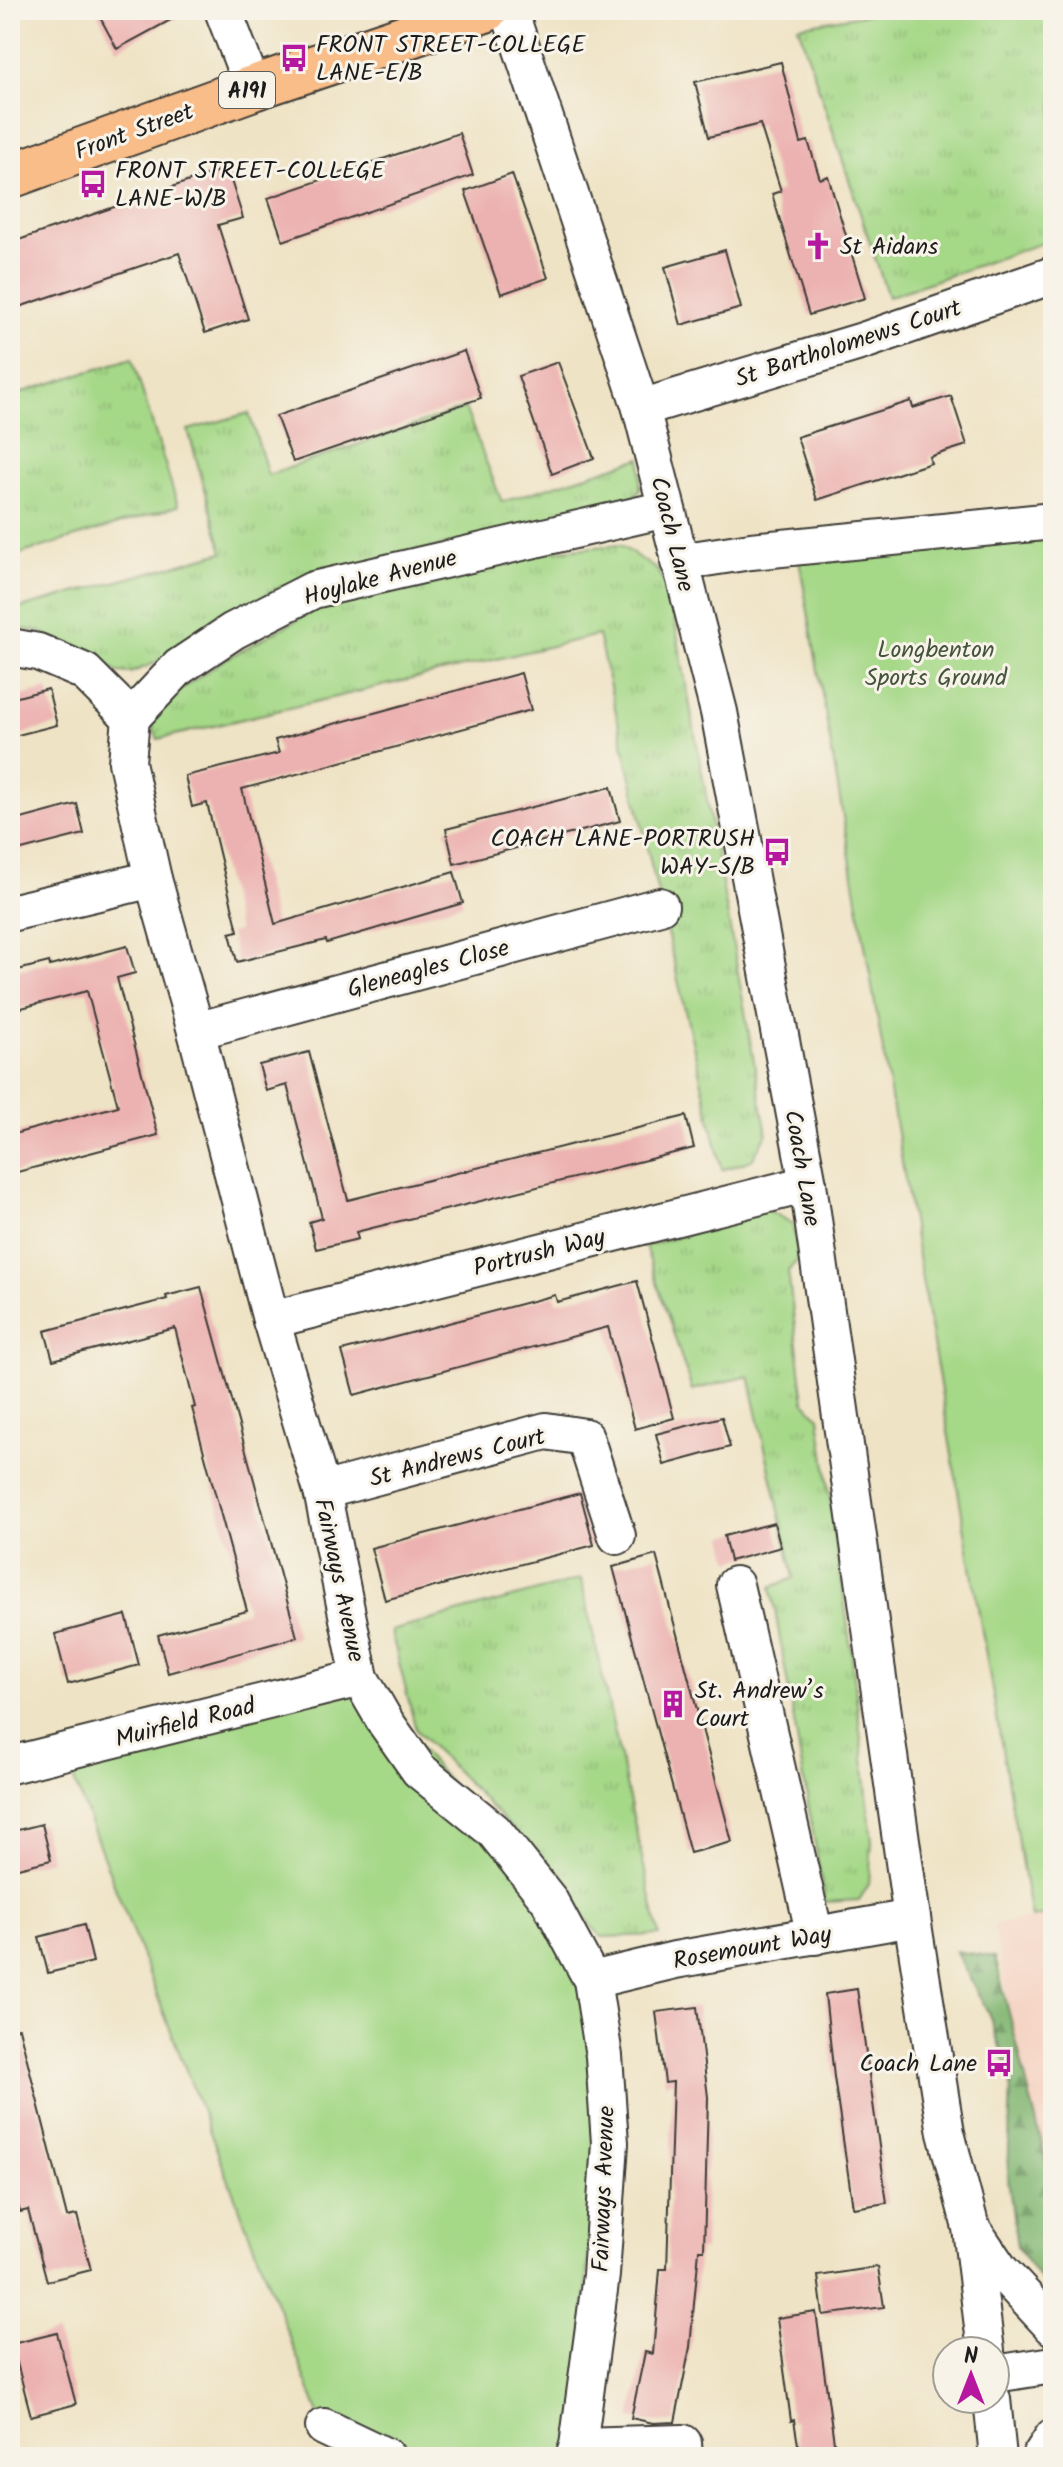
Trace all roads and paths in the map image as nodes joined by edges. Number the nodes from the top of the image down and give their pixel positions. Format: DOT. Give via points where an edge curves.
graph roads {
  1 [pos="223,10"];
  2 [pos="485,10"];
  3 [pos="509,10"];
  4 [pos="253,88"];
  5 [pos="10,176"];
  6 [pos="1053,275"];
  7 [pos="641,408"];
  8 [pos="666,509"];
  9 [pos="1053,521"];
  10 [pos="679,562"];
  11 [pos="10,647"];
  12 [pos="131,718"];
  13 [pos="153,879"];
  14 [pos="660,906"];
  15 [pos="10,913"];
  16 [pos="196,1031"];
  17 [pos="808,1184"];
  18 [pos="271,1320"];
  19 [pos="322,1491"];
  20 [pos="617,1536"];
  21 [pos="735,1585"];
  22 [pos="360,1678"];
  23 [pos="10,1765"];
  24 [pos="912,1918"];
  25 [pos="815,1936"];
  26 [pos="592,1980"];
  27 [pos="971,2228"];
  28 [pos="1053,2327"];
  29 [pos="984,2335"];
  30 [pos="1053,2365"];
  31 [pos="1011,2372"];
  32 [pos="994,2415"];
  33 [pos="324,2427"];
  34 [pos="1053,2437"];
  35 [pos="576,2451"];
  36 [pos="387,2457"];
  37 [pos="684,2457"];
  38 [pos="998,2457"];
  39 [pos="1040,2457"];
  1 -- 4 [label="street"];
  2 -- 4 [label="main road, Front Street / A191"];
  3 -- 7 [label="street, Coach Lane"];
  4 -- 5 [label="main road, Front Street / A191"];
  6 -- 7 [label="street, St Bartholomews Court" via="863,341"];
  7 -- 8 [label="street, Coach Lane"];
  8 -- 10 [label="street, Coach Lane"];
  8 -- 12 [label="street, Hoylake Avenue" via="313,590 233,631 179,667"];
  9 -- 10 [label="street"];
  10 -- 17 [label="street, Coach Lane" via="719,712"];
  11 -- 12 [label="street" via="38,652 85,672"];
  12 -- 13 [label="street, Fairways Avenue" via="127,762"];
  13 -- 15 [label="street"];
  13 -- 16 [label="street, Fairways Avenue"];
  14 -- 16 [label="street, Gleneagles Close"];
  16 -- 18 [label="street, Fairways Avenue"];
  17 -- 18 [label="street, Portrush Way"];
  17 -- 24 [label="street, Coach Lane"];
  18 -- 19 [label="street, Fairways Avenue"];
  19 -- 20 [label="street, St Andrews Court" via="546,1431 585,1437"];
  19 -- 22 [label="street, Fairways Avenue"];
  21 -- 25 [label="street"];
  22 -- 23 [label="street, Muirfield Road"];
  22 -- 26 [label="street, Fairways Avenue" via="419,1770 494,1831 549,1900"];
  24 -- 25 [label="street, Rosemount Way"];
  24 -- 27 [label="street, Coach Lane" via="946,2133"];
  25 -- 26 [label="street, Rosemount Way"];
  26 -- 35 [label="street, Fairways Avenue" via="610,2143 601,2275"];
  27 -- 28 [label="street" via="1000,2270"];
  27 -- 29 [label="street, Coach Lane"];
  30 -- 31 [label="street"];
  32 -- 38 [label="street"];
  33 -- 36 [label="street"];
  34 -- 39 [label="street"];
  35 -- 37 [label="street" via="683,2443"];
}
